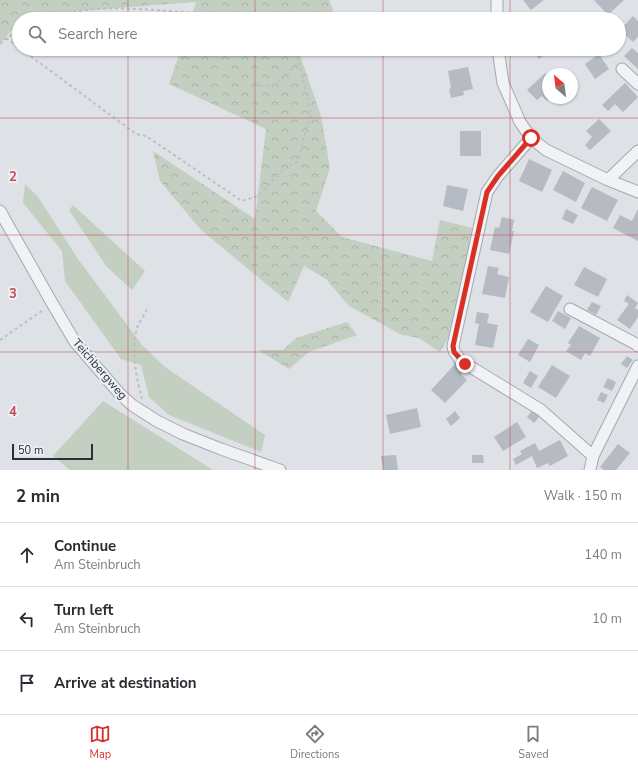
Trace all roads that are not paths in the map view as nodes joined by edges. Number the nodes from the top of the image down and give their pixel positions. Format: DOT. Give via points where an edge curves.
graph roads {
  1 [pos="497,0"];
  2 [pos="496,12"];
  3 [pos="499,56"];
  4 [pos="622,69"];
  5 [pos="638,84"];
  6 [pos="531,138"];
  7 [pos="638,151"];
  8 [pos="608,180"];
  9 [pos="638,192"];
  10 [pos="0,211"];
  11 [pos="570,309"];
  12 [pos="638,346"];
  13 [pos="638,366"];
  14 [pos="593,456"];
  15 [pos="280,470"];
  16 [pos="590,470"];
  1 -- 2 [label="street"];
  3 -- 6 [label="street" via="503,83 520,122"];
  4 -- 5 [label="street"];
  6 -- 8 [label="street" via="546,150"];
  6 -- 14 [label="street" via="487,192 453,346 454,352 465,364 541,410"];
  7 -- 8 [label="street"];
  8 -- 9 [label="street"];
  10 -- 15 [label="street, Teichbergweg" via="75,342 119,393 157,421 184,434"];
  11 -- 12 [label="street"];
  13 -- 14 [label="street"];
  14 -- 16 [label="street"];
}
